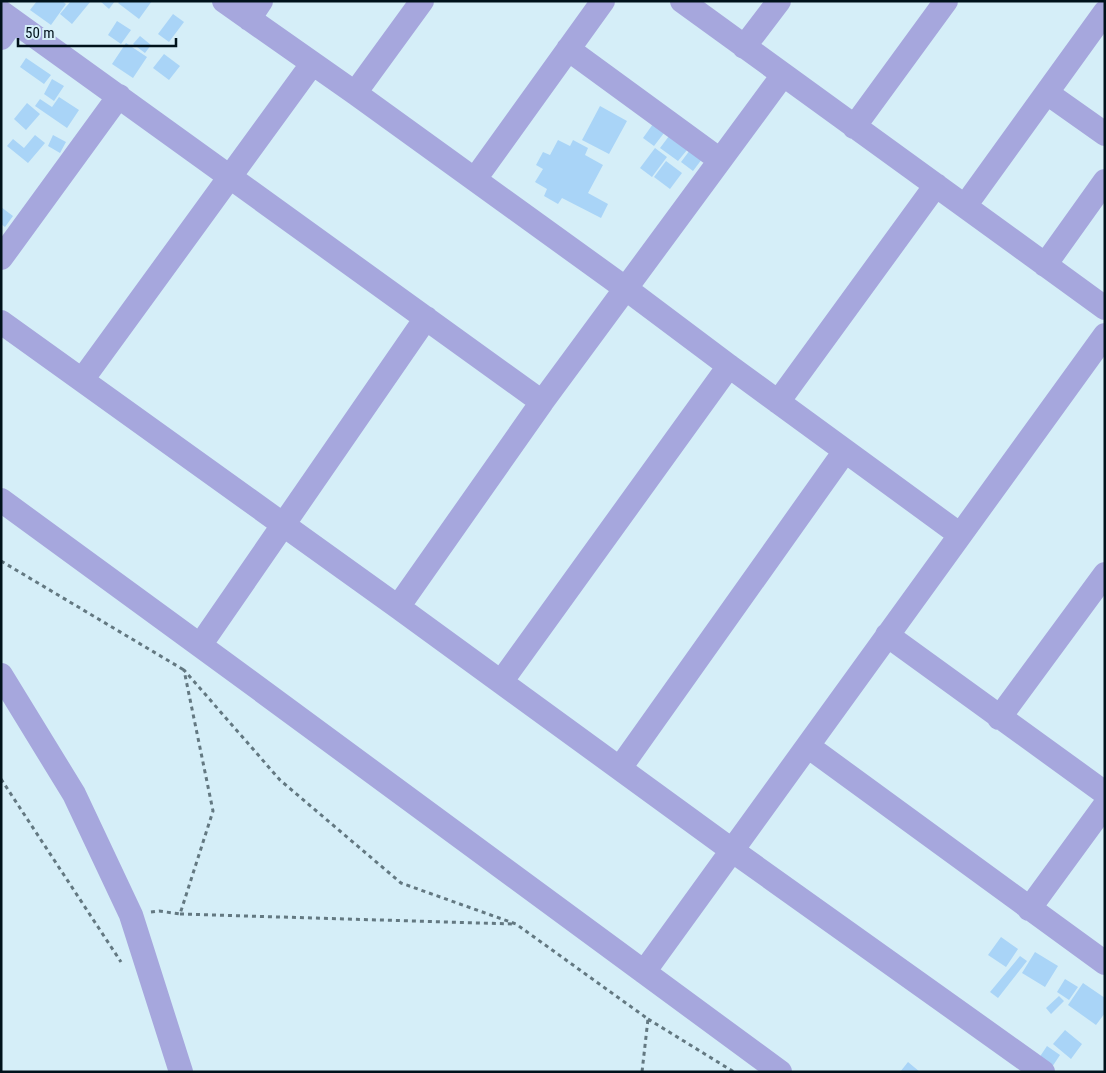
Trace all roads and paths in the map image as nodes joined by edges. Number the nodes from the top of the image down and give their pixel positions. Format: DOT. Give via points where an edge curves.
graph roads {
  1 [pos="224,1"];
  2 [pos="422,1"];
  3 [pos="603,1"];
  4 [pos="682,1"];
  5 [pos="778,1"];
  6 [pos="946,1"];
  7 [pos="255,10"];
  8 [pos="1105,12"];
  9 [pos="5,23"];
  10 [pos="744,47"];
  11 [pos="568,49"];
  12 [pos="312,64"];
  13 [pos="783,75"];
  14 [pos="1047,93"];
  15 [pos="355,94"];
  16 [pos="119,96"];
  17 [pos="854,127"];
  18 [pos="1105,134"];
  19 [pos="720,160"];
  20 [pos="231,178"];
  21 [pos="475,179"];
  22 [pos="1105,181"];
  23 [pos="936,185"];
  24 [pos="965,206"];
  25 [pos="1,258"];
  26 [pos="1045,265"];
  27 [pos="626,288"];
  28 [pos="1105,308"];
  29 [pos="426,318"];
  30 [pos="1,322"];
  31 [pos="1105,335"];
  32 [pos="729,366"];
  33 [pos="82,380"];
  34 [pos="542,402"];
  35 [pos="778,402"];
  36 [pos="845,451"];
  37 [pos="1,500"];
  38 [pos="284,524"];
  39 [pos="959,534"];
  40 [pos="1,561"];
  41 [pos="1105,574"];
  42 [pos="398,607"];
  43 [pos="887,635"];
  44 [pos="201,644"];
  45 [pos="184,670"];
  46 [pos="1,674"];
  47 [pos="501,682"];
  48 [pos="999,718"];
  49 [pos="808,747"];
  50 [pos="620,768"];
  51 [pos="1,779"];
  52 [pos="1105,794"];
  53 [pos="1105,805"];
  54 [pos="733,851"];
  55 [pos="1029,909"];
  56 [pos="180,914"];
  57 [pos="131,915"];
  58 [pos="516,924"];
  59 [pos="1105,963"];
  60 [pos="125,968"];
  61 [pos="644,972"];
  62 [pos="648,1019"];
  63 [pos="181,1072"];
  64 [pos="642,1072"];
  65 [pos="734,1072"];
  66 [pos="780,1072"];
  67 [pos="1043,1072"];
  1 -- 7 [label="street"];
  2 -- 15 [label="street"];
  3 -- 11 [label="street"];
  4 -- 10 [label="street"];
  5 -- 10 [label="street"];
  6 -- 17 [label="street"];
  7 -- 12 [label="street"];
  8 -- 14 [label="street"];
  9 -- 16 [label="street"];
  10 -- 13 [label="street"];
  11 -- 19 [label="street"];
  11 -- 21 [label="street"];
  12 -- 15 [label="street"];
  12 -- 20 [label="street"];
  13 -- 17 [label="street"];
  13 -- 19 [label="street"];
  14 -- 18 [label="street"];
  14 -- 24 [label="street"];
  15 -- 21 [label="street"];
  16 -- 20 [label="street"];
  16 -- 25 [label="street"];
  17 -- 23 [label="street"];
  19 -- 27 [label="street"];
  20 -- 29 [label="street"];
  20 -- 33 [label="street"];
  21 -- 27 [label="street"];
  22 -- 26 [label="street"];
  23 -- 24 [label="street"];
  23 -- 35 [label="street"];
  24 -- 26 [label="street"];
  26 -- 28 [label="street"];
  27 -- 32 [label="street"];
  27 -- 34 [label="street"];
  29 -- 34 [label="street"];
  29 -- 38 [label="street"];
  30 -- 33 [label="street"];
  31 -- 39 [label="street"];
  32 -- 35 [label="street"];
  32 -- 47 [label="street"];
  33 -- 38 [label="street"];
  34 -- 42 [label="street"];
  35 -- 36 [label="street"];
  36 -- 39 [label="street"];
  36 -- 50 [label="street"];
  37 -- 44 [label="street"];
  38 -- 42 [label="street"];
  38 -- 44 [label="street"];
  39 -- 43 [label="street"];
  40 -- 45 [label="path"];
  41 -- 48 [label="street"];
  42 -- 47 [label="street"];
  43 -- 48 [label="street"];
  43 -- 49 [label="street"];
  44 -- 61 [label="street"];
  45 -- 56 [label="path" via="212,811"];
  45 -- 58 [label="path" via="280,780 401,883"];
  46 -- 57 [label="street" via="74,794"];
  47 -- 50 [label="street"];
  48 -- 52 [label="street"];
  49 -- 54 [label="street"];
  49 -- 55 [label="street"];
  50 -- 54 [label="street"];
  51 -- 60 [label="path"];
  53 -- 55 [label="street"];
  54 -- 61 [label="street"];
  54 -- 67 [label="street"];
  55 -- 59 [label="street"];
  56 -- 57 [label="path" via="159,911"];
  56 -- 58 [label="path"];
  57 -- 63 [label="street"];
  58 -- 62 [label="path"];
  61 -- 66 [label="street"];
  62 -- 64 [label="path"];
  62 -- 65 [label="path"];
}
